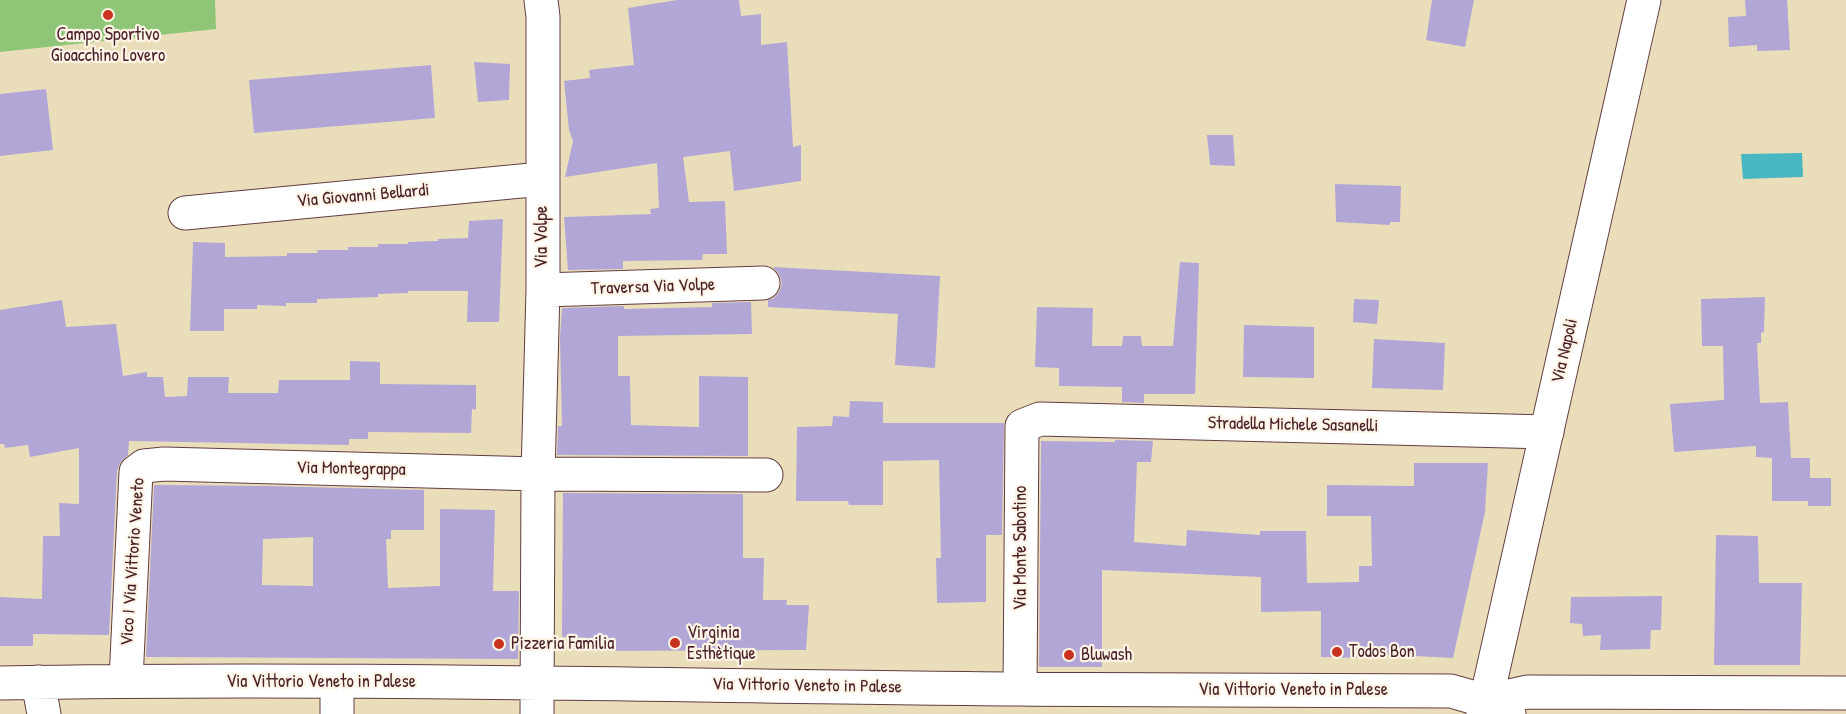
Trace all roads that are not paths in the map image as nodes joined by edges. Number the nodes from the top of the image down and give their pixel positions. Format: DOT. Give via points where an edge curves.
graph roads {
  1 [pos="541,0"];
  2 [pos="1644,0"];
  3 [pos="542,180"];
  4 [pos="185,213"];
  5 [pos="764,283"];
  6 [pos="543,290"];
  7 [pos="1040,419"];
  8 [pos="1547,432"];
  9 [pos="164,464"];
  10 [pos="538,474"];
  11 [pos="766,475"];
  12 [pos="126,680"];
  13 [pos="38,682"];
  14 [pos="337,682"];
  15 [pos="0,683"];
  16 [pos="1020,689"];
  17 [pos="1846,693"];
  18 [pos="537,699"];
  19 [pos="1093,702"];
  20 [pos="1493,710"];
  21 [pos="44,714"];
  22 [pos="337,714"];
  1 -- 3 [label="street, Via Volpe"];
  2 -- 8 [label="street, Via Napoli"];
  3 -- 4 [label="street, Via Giovanni Bellardi"];
  3 -- 6 [label="street, Via Volpe"];
  5 -- 6 [label="street, Traversa Via Volpe"];
  6 -- 10 [label="street, Via Volpe"];
  7 -- 8 [label="street, Stradella Michele Sasanelli"];
  7 -- 16 [label="street, Via Monte Sabotino" via="1022,426"];
  8 -- 20 [label="street, Via Napoli"];
  9 -- 10 [label="street, Via Montegrappa"];
  9 -- 12 [label="street, Vico I Via Vittorio Veneto" via="144,466 136,472"];
  10 -- 11 [label="street, Via Montegrappa"];
  10 -- 18 [label="street, Via Volpe"];
  12 -- 13 [label="street, Via Vittorio Veneto in Palese"];
  12 -- 14 [label="street, Via Vittorio Veneto in Palese"];
  13 -- 15 [label="street, Via Vittorio Veneto in Palese"];
  13 -- 21 [label="street"];
  14 -- 18 [label="street, Via Vittorio Veneto in Palese"];
  14 -- 22 [label="street"];
  16 -- 18 [label="street, Via Vittorio Veneto in Palese"];
  16 -- 19 [label="street, Via Vittorio Veneto in Palese"];
  17 -- 20 [label="street" via="1527,692"];
  19 -- 20 [label="street, Via Vittorio Veneto in Palese" via="1451,691"];
}
